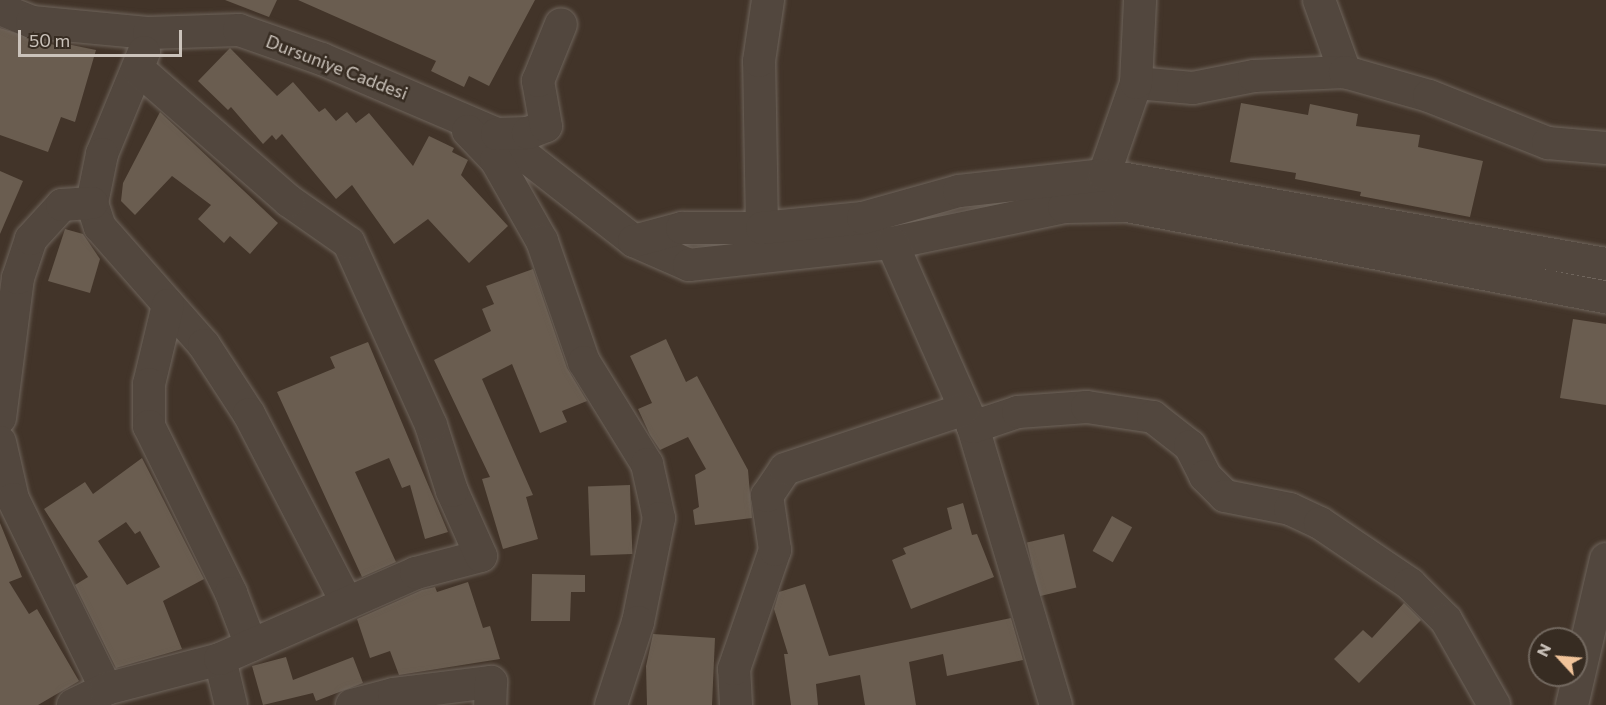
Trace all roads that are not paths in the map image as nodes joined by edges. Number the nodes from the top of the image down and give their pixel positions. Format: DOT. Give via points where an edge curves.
graph roads {
  1 [pos="768,0"];
  2 [pos="1140,0"];
  3 [pos="1318,0"];
  4 [pos="0,9"];
  5 [pos="561,24"];
  6 [pos="149,33"];
  7 [pos="138,69"];
  8 [pos="1345,72"];
  9 [pos="1136,83"];
  10 [pos="451,112"];
  11 [pos="496,134"];
  12 [pos="1606,148"];
  13 [pos="1104,175"];
  14 [pos="92,202"];
  15 [pos="762,228"];
  16 [pos="634,241"];
  17 [pos="892,243"];
  18 [pos="1606,264"];
  19 [pos="1606,297"];
  20 [pos="168,305"];
  21 [pos="1,413"];
  22 [pos="967,418"];
  23 [pos="0,442"];
  24 [pos="1606,559"];
  25 [pos="346,601"];
  26 [pos="251,645"];
  27 [pos="220,659"];
  28 [pos="106,689"];
  29 [pos="73,705"];
  30 [pos="231,705"];
  31 [pos="352,705"];
  32 [pos="490,705"];
  33 [pos="611,705"];
  34 [pos="736,705"];
  35 [pos="1056,705"];
  36 [pos="1494,705"];
  37 [pos="1572,705"];
  1 -- 15 [label="street" via="759,62"];
  2 -- 9 [label="street"];
  3 -- 8 [label="street"];
  4 -- 6 [label="street, Dursuniye Caddesi" via="32,22"];
  5 -- 11 [label="street" via="538,81 546,126 528,133"];
  6 -- 7 [label="street"];
  6 -- 10 [label="street, Dursuniye Caddesi" via="238,30"];
  7 -- 14 [label="street" via="102,154"];
  7 -- 25 [label="street" via="289,201 349,243 431,425 452,491 482,556 416,573"];
  8 -- 9 [label="street" via="1254,76 1193,88"];
  8 -- 12 [label="street" via="1429,96 1548,143"];
  9 -- 13 [label="street"];
  10 -- 11 [label="street, Dursuniye Caddesi"];
  10 -- 33 [label="street" via="496,160 542,241 584,362 647,464 659,518 638,622"];
  11 -- 16 [label="street, Dursuniye Caddesi"];
  13 -- 15 [label="street" via="959,191 863,218"];
  13 -- 18 [label="street"];
  14 -- 20 [label="street" via="100,227"];
  14 -- 21 [label="street" via="62,205 31,239 18,278"];
  15 -- 16 [label="street" via="682,228"];
  16 -- 17 [label="street, Dursuniye Caddesi" via="690,266"];
  17 -- 19 [label="street, Dursuniye Caddesi" via="1064,207 1127,206"];
  17 -- 22 [label="street"];
  20 -- 25 [label="street" via="204,345 249,414"];
  20 -- 26 [label="street" via="149,384 149,426 231,593"];
  22 -- 34 [label="street" via="785,469 767,496 775,550 734,669"];
  22 -- 35 [label="street"];
  22 -- 36 [label="street" via="1087,407 1153,417 1190,446 1205,476 1225,496 1290,509 1320,523 1410,584 1446,620"];
  23 -- 28 [label="street" via="14,499"];
  24 -- 37 [label="street"];
  25 -- 26 [label="street"];
  26 -- 27 [label="street"];
  27 -- 28 [label="street"];
  27 -- 30 [label="street"];
  28 -- 29 [label="street"];
  31 -- 32 [label="street" via="394,694 491,682"];
}
